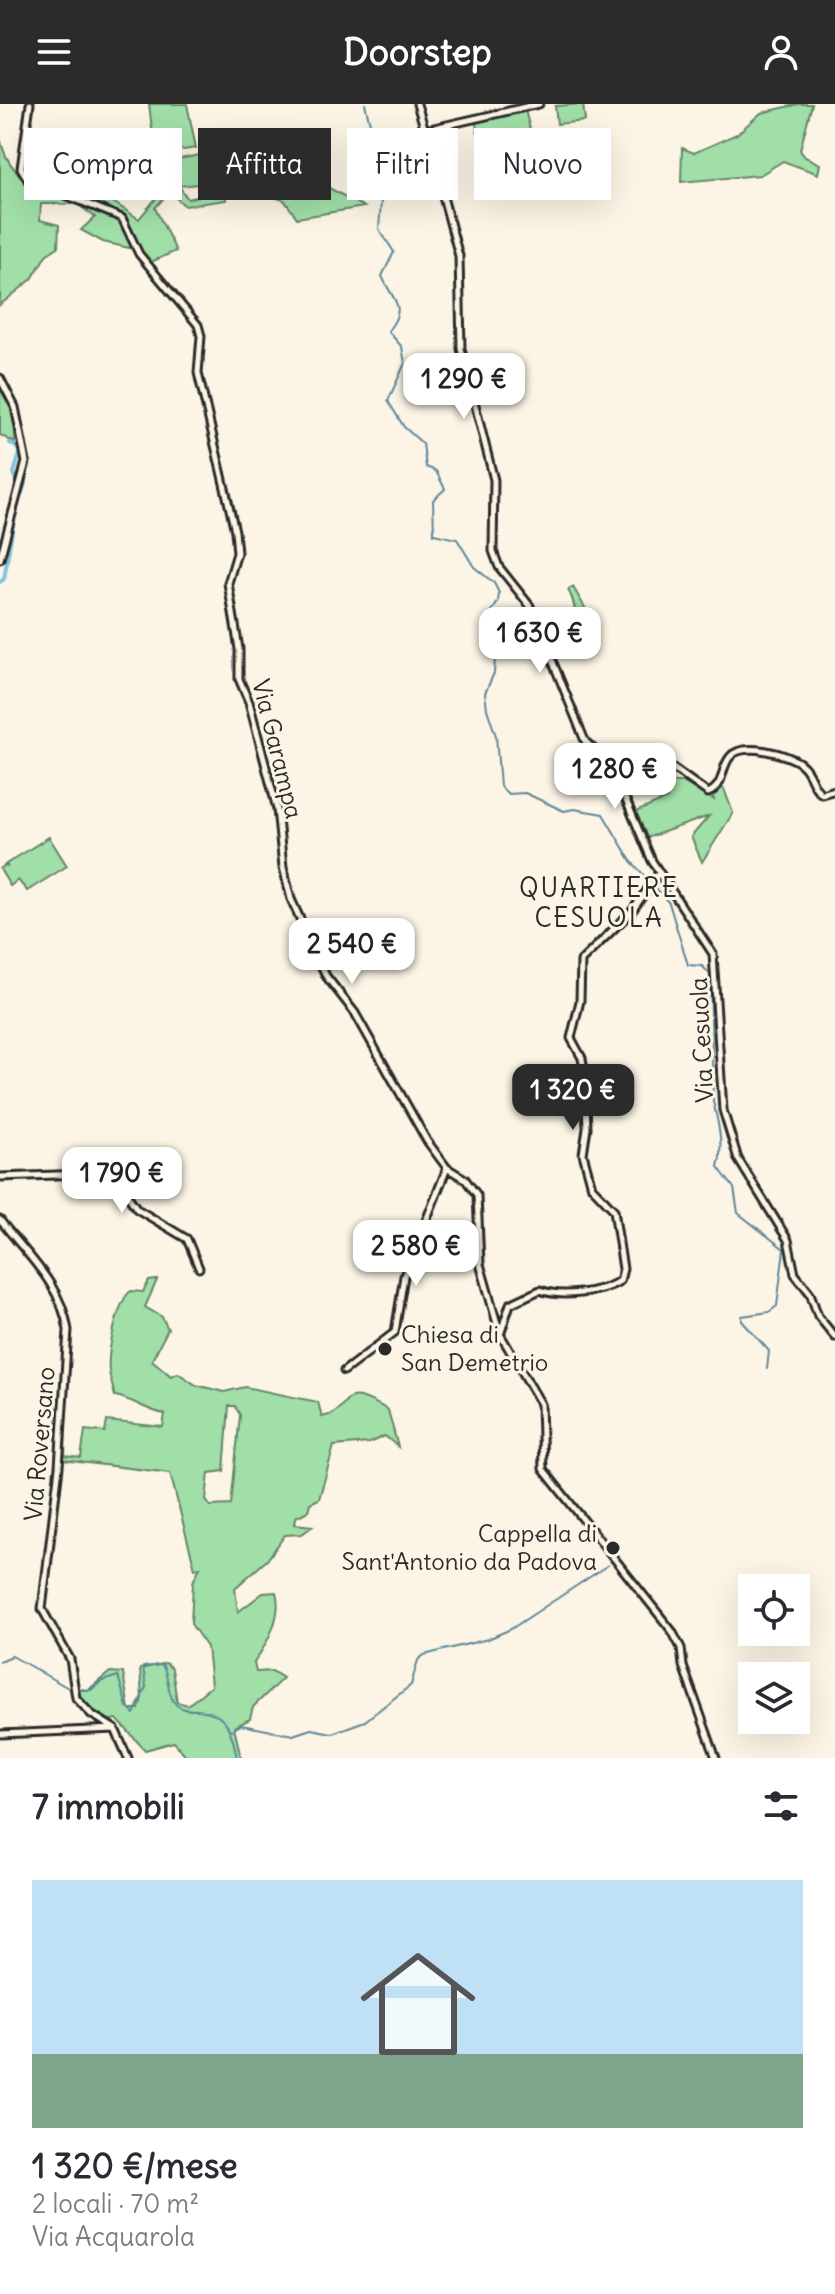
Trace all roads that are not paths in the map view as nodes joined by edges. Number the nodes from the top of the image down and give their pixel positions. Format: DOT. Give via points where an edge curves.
graph roads {
  1 [pos="30,104"];
  2 [pos="417,104"];
  3 [pos="539,104"];
  4 [pos="521,106"];
  5 [pos="424,128"];
  6 [pos="433,128"];
  7 [pos="444,200"];
  8 [pos="0,378"];
  9 [pos="0,559"];
  10 [pos="585,741"];
  11 [pos="835,790"];
  12 [pos="659,873"];
  13 [pos="447,1168"];
  14 [pos="0,1177"];
  15 [pos="0,1220"];
  16 [pos="199,1268"];
  17 [pos="500,1334"];
  18 [pos="835,1337"];
  19 [pos="344,1371"];
  20 [pos="115,1729"];
  21 [pos="0,1734"];
  22 [pos="128,1758"];
  23 [pos="716,1758"];
  1 -- 13 [label="street, Via Garampa" via="21,168 28,180 122,218 139,254 198,325 198,373 235,531 237,553 228,583 239,679 277,809 291,899 326,976 355,1013"];
  2 -- 5 [label="street"];
  3 -- 4 [label="street"];
  4 -- 6 [label="street"];
  7 -- 10 [label="street, Via Cesuola" via="459,256 461,349 494,480 495,560 530,606"];
  8 -- 9 [label="street" via="15,407 25,453"];
  10 -- 11 [label="street" via="602,757 626,765 673,768 708,793 719,785 729,758 740,750 784,755 810,772 822,794"];
  10 -- 12 [label="street, Via Cesuola" via="619,784"];
  12 -- 17 [label="street" via="632,911 581,961 580,1001 571,1026 585,1078 583,1154 592,1187 614,1210 620,1281 598,1290 533,1292 510,1304"];
  12 -- 18 [label="street, Via Cesuola" via="715,963 722,1098 738,1159 788,1240 795,1274"];
  13 -- 17 [label="street, Via Garampa" via="477,1195 480,1264"];
  13 -- 19 [label="street" via="404,1276 395,1332"];
  14 -- 16 [label="street" via="112,1173 137,1209 187,1239"];
  15 -- 20 [label="street, Via Roversano" via="52,1282 68,1330 42,1609 70,1659 76,1698"];
  17 -- 23 [label="street, Via Garampa" via="541,1404 543,1469 672,1631"];
  20 -- 21 [label="street"];
  20 -- 22 [label="street, Via Roversano"];
}
